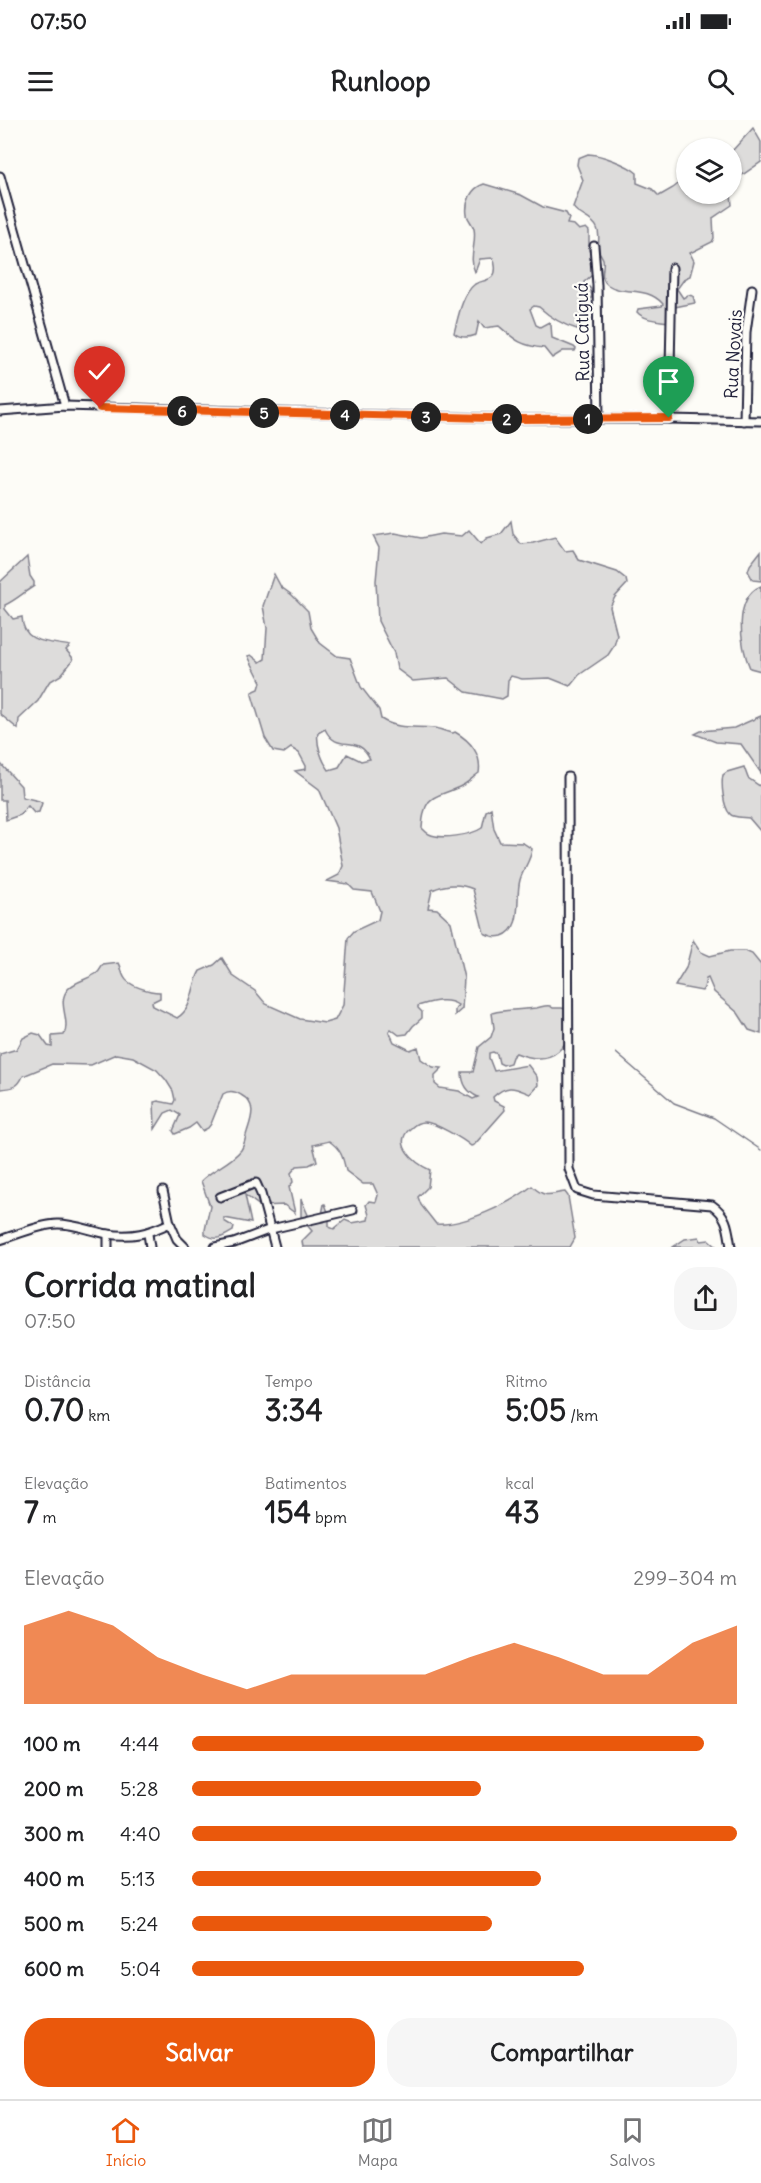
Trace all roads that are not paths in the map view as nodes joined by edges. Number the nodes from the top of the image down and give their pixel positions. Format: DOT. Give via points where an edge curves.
graph roads {
  1 [pos="0,176"];
  2 [pos="594,246"];
  3 [pos="672,268"];
  4 [pos="752,289"];
  5 [pos="65,406"];
  6 [pos="0,411"];
  7 [pos="669,418"];
  8 [pos="599,419"];
  9 [pos="744,421"];
  10 [pos="761,421"];
  11 [pos="568,777"];
  12 [pos="163,1191"];
  13 [pos="220,1197"];
  14 [pos="353,1210"];
  15 [pos="170,1223"];
  16 [pos="271,1230"];
  17 [pos="108,1234"];
  18 [pos="148,1234"];
  19 [pos="0,1240"];
  20 [pos="108,1247"];
  21 [pos="150,1247"];
  22 [pos="185,1247"];
  23 [pos="215,1247"];
  24 [pos="275,1247"];
  25 [pos="731,1247"];
  1 -- 5 [label="street"];
  2 -- 8 [label="street, Rua Catiguá"];
  3 -- 7 [label="street"];
  4 -- 9 [label="street, Rua Novais" via="746,332"];
  5 -- 6 [label="street"];
  5 -- 8 [label="street"];
  7 -- 8 [label="street"];
  7 -- 9 [label="street"];
  9 -- 10 [label="street"];
  11 -- 25 [label="street" via="572,1181 577,1190 593,1196 712,1205 722,1211"];
  12 -- 15 [label="street"];
  13 -- 16 [label="street" via="256,1183"];
  14 -- 16 [label="street"];
  15 -- 18 [label="street"];
  15 -- 22 [label="street"];
  16 -- 23 [label="street"];
  16 -- 24 [label="street"];
  17 -- 18 [label="street"];
  17 -- 19 [label="street" via="52,1224"];
  17 -- 20 [label="street"];
  18 -- 21 [label="street"];
}
